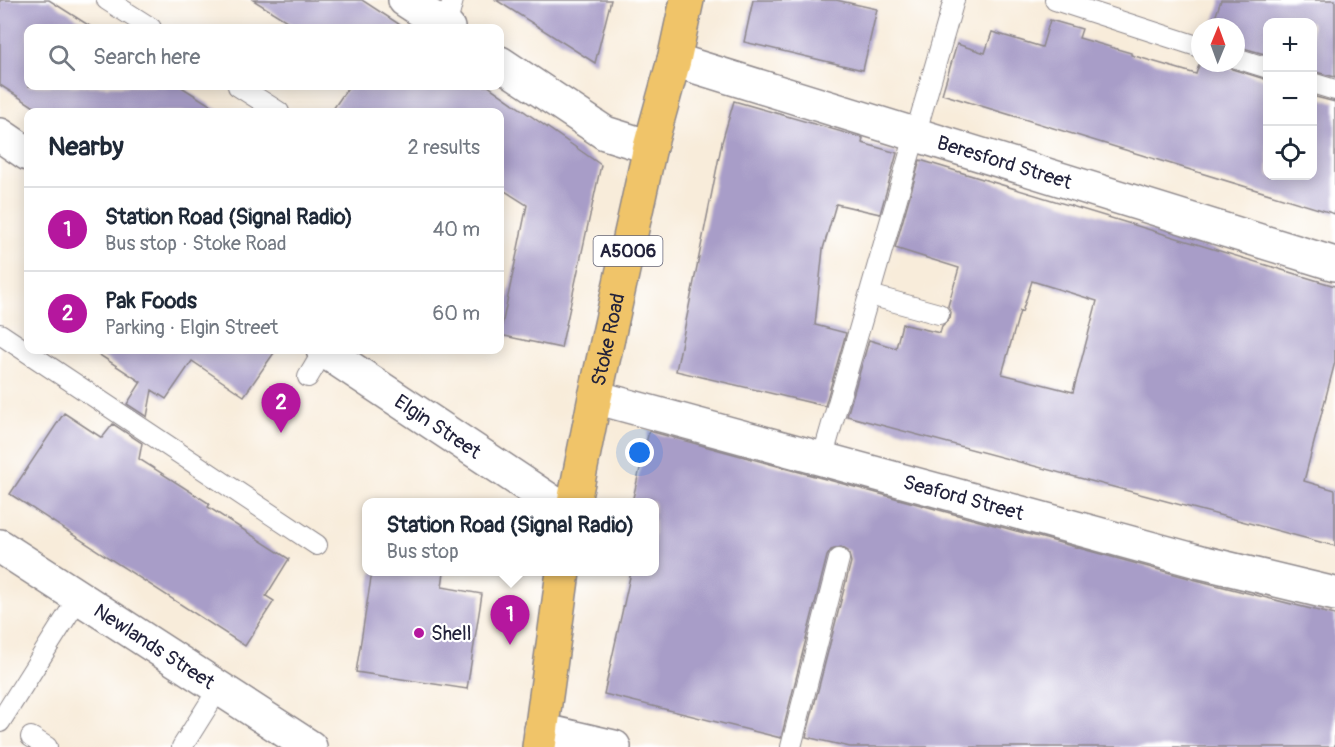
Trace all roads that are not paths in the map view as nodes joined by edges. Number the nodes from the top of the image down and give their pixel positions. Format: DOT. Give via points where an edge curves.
graph roads {
  1 [pos="107,0"];
  2 [pos="405,0"];
  3 [pos="687,0"];
  4 [pos="954,0"];
  5 [pos="1055,0"];
  6 [pos="449,19"];
  7 [pos="145,24"];
  8 [pos="1191,44"];
  9 [pos="674,60"];
  10 [pos="1245,61"];
  11 [pos="504,66"];
  12 [pos="1263,66"];
  13 [pos="1317,85"];
  14 [pos="244,90"];
  15 [pos="1335,90"];
  16 [pos="273,108"];
  17 [pos="0,135"];
  18 [pos="914,135"];
  19 [pos="650,147"];
  20 [pos="24,151"];
  21 [pos="1335,264"];
  22 [pos="870,294"];
  23 [pos="939,314"];
  24 [pos="0,334"];
  25 [pos="24,350"];
  26 [pos="30,354"];
  27 [pos="318,359"];
  28 [pos="595,397"];
  29 [pos="822,459"];
  30 [pos="545,498"];
  31 [pos="575,498"];
  32 [pos="317,544"];
  33 [pos="0,546"];
  34 [pos="839,559"];
  35 [pos="562,576"];
  36 [pos="1335,594"];
  37 [pos="79,597"];
  38 [pos="219,688"];
  39 [pos="0,722"];
  40 [pos="540,739"];
  41 [pos="182,747"];
  42 [pos="309,747"];
  43 [pos="614,747"];
  44 [pos="791,747"];
  1 -- 7 [label="lane"];
  2 -- 6 [label="street"];
  3 -- 9 [label="main road, Stoke Road / A5006"];
  4 -- 18 [label="lane"];
  5 -- 8 [label="lane"];
  9 -- 18 [label="street, Beresford Street"];
  9 -- 19 [label="main road, Stoke Road / A5006"];
  10 -- 12 [label="lane"];
  11 -- 19 [label="street" via="605,133"];
  13 -- 15 [label="lane"];
  14 -- 16 [label="lane"];
  17 -- 20 [label="street"];
  18 -- 21 [label="street, Beresford Street"];
  18 -- 22 [label="lane"];
  19 -- 28 [label="main road, Stoke Road / A5006"];
  22 -- 23 [label="lane"];
  22 -- 29 [label="lane"];
  24 -- 25 [label="lane"];
  26 -- 32 [label="lane"];
  27 -- 30 [label="street, Elgin Street"];
  28 -- 29 [label="street, Seaford Street"];
  28 -- 31 [label="main road, Stoke Road / A5006"];
  29 -- 36 [label="street, Seaford Street" via="1201,562"];
  33 -- 37 [label="street, Newlands Street"];
  34 -- 44 [label="lane"];
  35 -- 40 [label="main road"];
  37 -- 38 [label="street, Newlands Street"];
  37 -- 39 [label="lane"];
  38 -- 41 [label="lane"];
  38 -- 42 [label="street, Newlands Street"];
  40 -- 43 [label="street"];
}
